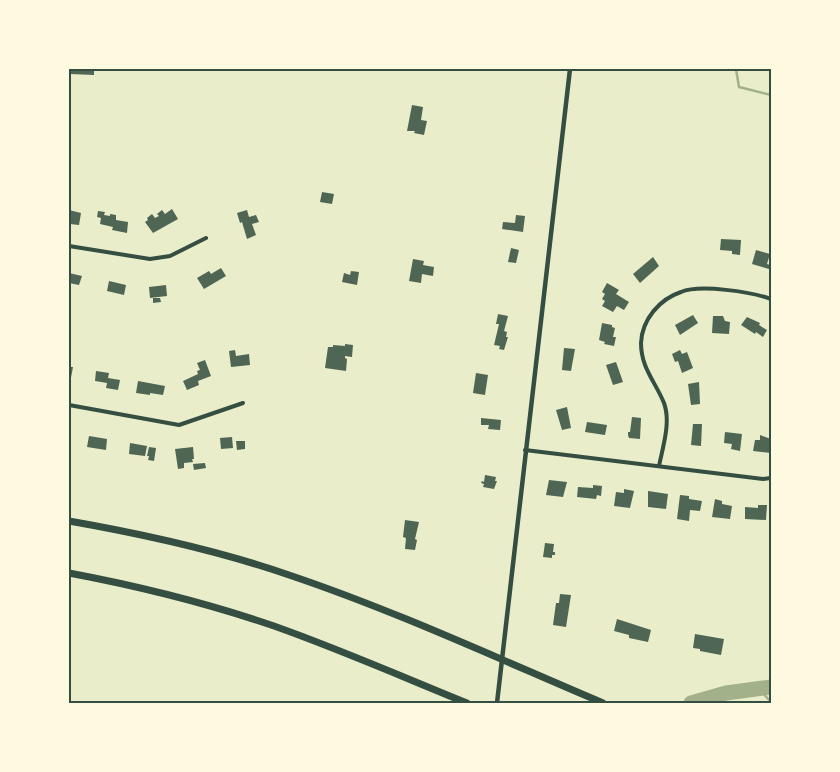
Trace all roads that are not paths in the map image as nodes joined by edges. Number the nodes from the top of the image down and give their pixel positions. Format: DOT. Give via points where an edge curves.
graph roads {
  1 [pos="570,69"];
  2 [pos="206,238"];
  3 [pos="69,246"];
  4 [pos="771,299"];
  5 [pos="243,403"];
  6 [pos="69,405"];
  7 [pos="525,450"];
  8 [pos="659,466"];
  9 [pos="771,478"];
  10 [pos="69,521"];
  11 [pos="69,573"];
  12 [pos="467,703"];
  13 [pos="497,703"];
  14 [pos="603,703"];
  1 -- 7 [label="street"];
  2 -- 3 [label="street" via="170,256 150,260"];
  4 -- 8 [label="street" via="706,288 682,291 664,301 648,318 641,341 643,362 664,403 667,421"];
  5 -- 6 [label="street" via="179,425"];
  7 -- 8 [label="street"];
  7 -- 13 [label="street"];
  8 -- 9 [label="street"];
  10 -- 14 [label="highway" via="198,548 287,574 364,602"];
  11 -- 12 [label="highway" via="185,599 272,626"];
}
